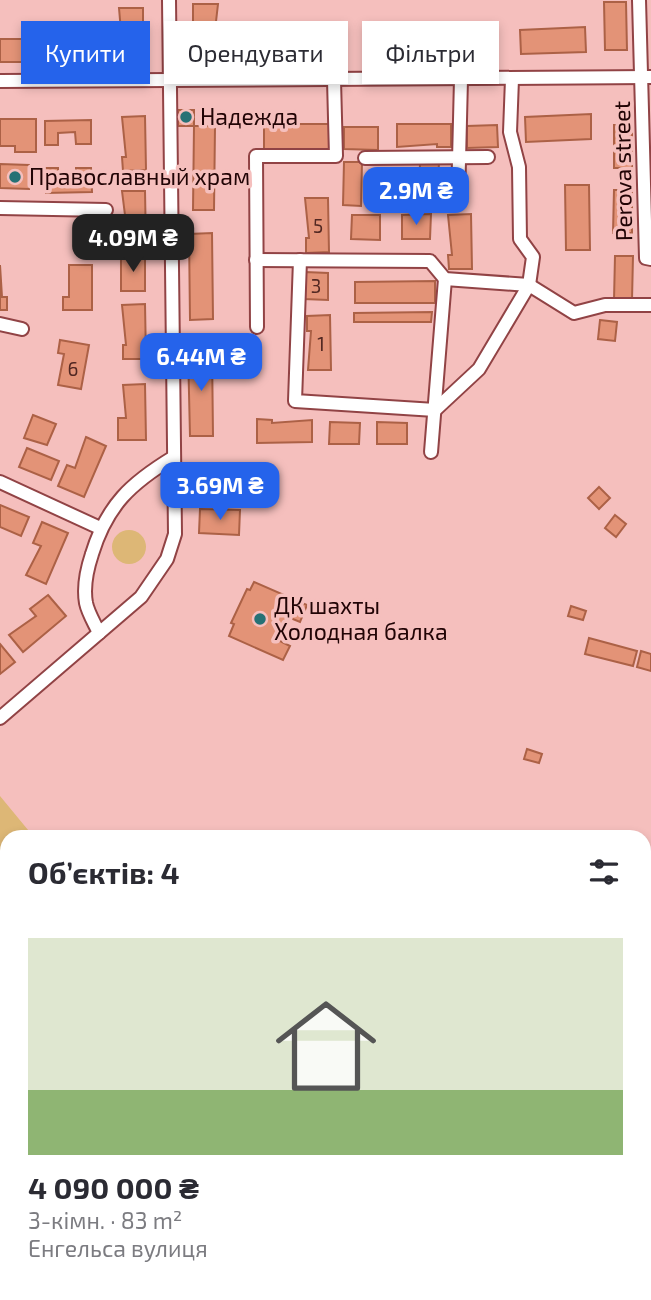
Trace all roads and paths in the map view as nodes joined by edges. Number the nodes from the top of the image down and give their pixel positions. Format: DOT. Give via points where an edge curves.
graph roads {
  1 [pos="169,0"];
  2 [pos="639,0"];
  3 [pos="169,21"];
  4 [pos="647,78"];
  5 [pos="499,79"];
  6 [pos="512,79"];
  7 [pos="0,81"];
  8 [pos="164,81"];
  9 [pos="169,84"];
  10 [pos="334,84"];
  11 [pos="461,84"];
  12 [pos="488,157"];
  13 [pos="365,158"];
  14 [pos="459,158"];
  15 [pos="458,201"];
  16 [pos="0,208"];
  17 [pos="106,210"];
  18 [pos="651,259"];
  19 [pos="256,260"];
  20 [pos="300,260"];
  21 [pos="445,279"];
  22 [pos="529,285"];
  23 [pos="651,305"];
  24 [pos="0,324"];
  25 [pos="257,327"];
  26 [pos="22,329"];
  27 [pos="435,410"];
  28 [pos="431,452"];
  29 [pos="174,457"];
  30 [pos="0,482"];
  31 [pos="100,528"];
  32 [pos="99,633"];
  33 [pos="0,718"];
  1 -- 3 [label="street"];
  2 -- 4 [label="street, Perova street"];
  4 -- 6 [label="street"];
  4 -- 18 [label="street, Perova street" via="646,258"];
  5 -- 6 [label="street"];
  6 -- 22 [label="street" via="510,132 519,167 520,239 534,257"];
  7 -- 8 [label="street"];
  9 -- 29 [label="street"];
  10 -- 19 [label="street" via="336,156 256,156"];
  11 -- 14 [label="street"];
  12 -- 14 [label="street"];
  13 -- 14 [label="street"];
  14 -- 15 [label="street"];
  16 -- 17 [label="street"];
  19 -- 20 [label="street"];
  19 -- 25 [label="street"];
  20 -- 21 [label="street" via="430,261"];
  20 -- 27 [label="street" via="295,401"];
  21 -- 22 [label="street"];
  21 -- 27 [label="street"];
  22 -- 23 [label="street" via="574,313 605,305"];
  22 -- 27 [label="street" via="480,369"];
  24 -- 26 [label="street"];
  27 -- 28 [label="street"];
  29 -- 31 [label="street" via="145,474 120,497"];
  29 -- 32 [label="street" via="175,534 167,559 141,597"];
  30 -- 31 [label="street"];
  31 -- 32 [label="street" via="86,572 86,603"];
  32 -- 33 [label="street"];
}
